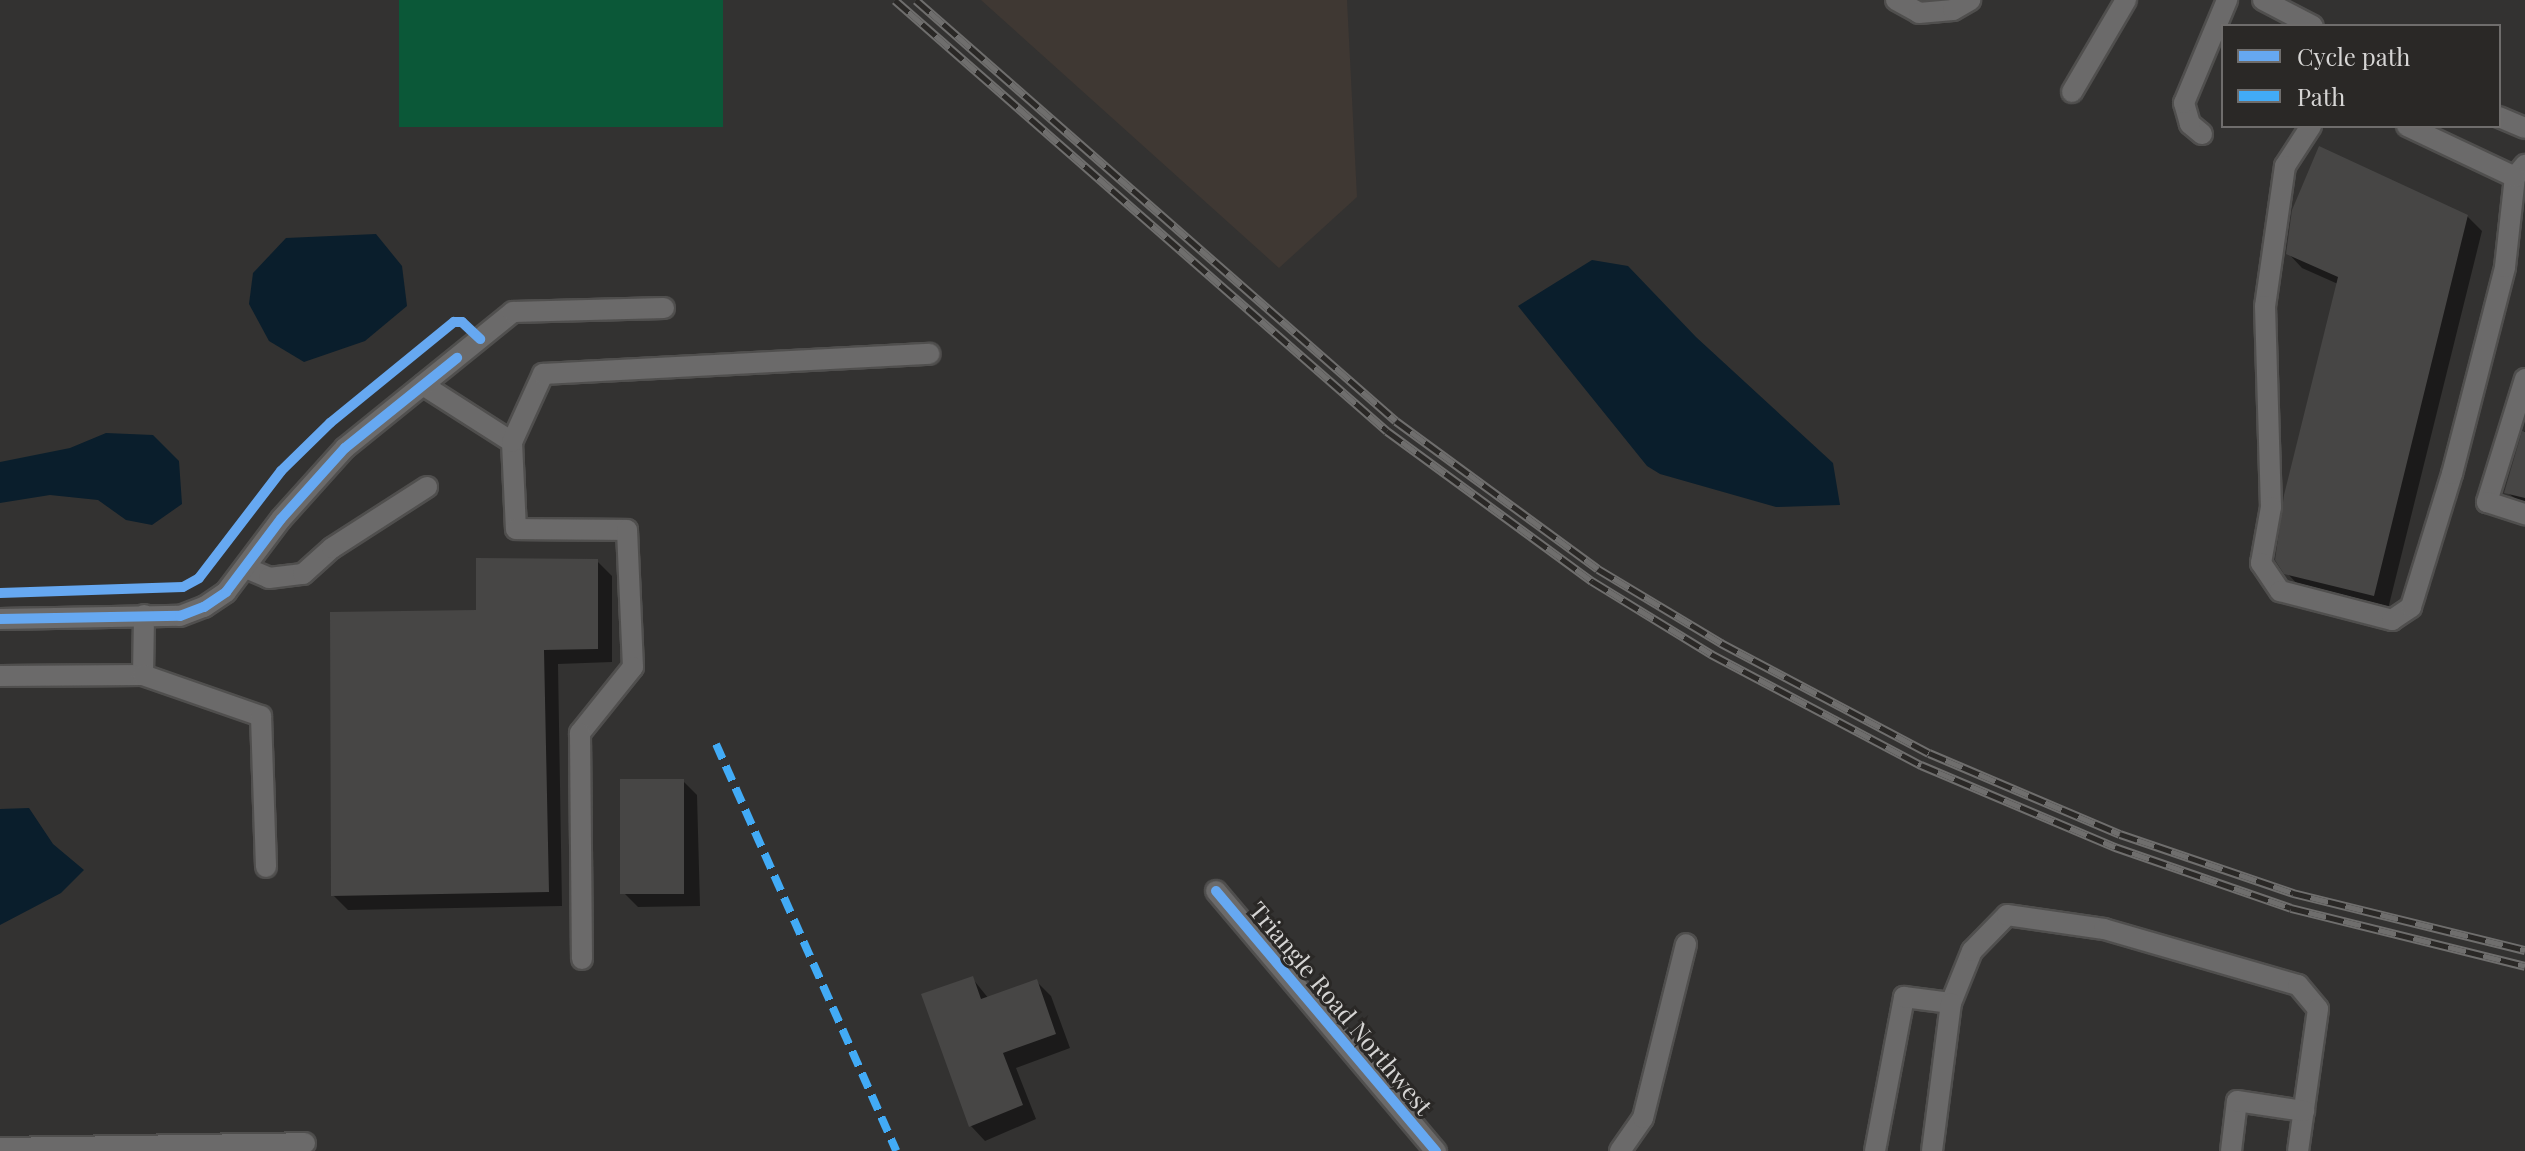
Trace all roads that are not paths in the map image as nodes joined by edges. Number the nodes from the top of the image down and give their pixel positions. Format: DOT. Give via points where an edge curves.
graph roads {
  1 [pos="1896,0"];
  2 [pos="1970,0"];
  3 [pos="2126,0"];
  4 [pos="2227,0"];
  5 [pos="2263,0"];
  6 [pos="2309,24"];
  7 [pos="2072,92"];
  8 [pos="2501,118"];
  9 [pos="2310,128"];
  10 [pos="2412,128"];
  11 [pos="2525,128"];
  12 [pos="2202,134"];
  13 [pos="2520,171"];
  14 [pos="664,308"];
  15 [pos="929,354"];
  16 [pos="2525,379"];
  17 [pos="423,385"];
  18 [pos="512,442"];
  19 [pos="427,487"];
  20 [pos="2525,514"];
  21 [pos="246,568"];
  22 [pos="144,615"];
  23 [pos="0,619"];
  24 [pos="143,675"];
  25 [pos="0,676"];
  26 [pos="266,867"];
  27 [pos="1216,891"];
  28 [pos="1686,944"];
  29 [pos="582,959"];
  30 [pos="1951,1003"];
  31 [pos="2304,1111"];
  32 [pos="305,1143"];
  33 [pos="0,1148"];
  34 [pos="1436,1151"];
  35 [pos="1620,1151"];
  36 [pos="1875,1151"];
  37 [pos="1932,1151"];
  38 [pos="2231,1151"];
  39 [pos="2298,1151"];
  1 -- 2 [label="street" via="1919,13 1953,10"];
  3 -- 7 [label="street"];
  4 -- 12 [label="street" via="2184,103 2190,124"];
  5 -- 6 [label="street"];
  8 -- 11 [label="street"];
  9 -- 13 [label="street" via="2285,166 2265,306 2271,507 2261,563 2280,591 2392,620 2411,607 2452,474 2505,267"];
  10 -- 13 [label="street"];
  14 -- 17 [label="street" via="513,312"];
  15 -- 18 [label="street" via="543,374"];
  16 -- 20 [label="street" via="2487,502"];
  17 -- 18 [label="street"];
  17 -- 21 [label="street" via="345,448 281,519"];
  18 -- 29 [label="street" via="516,529 627,530 633,667 580,733"];
  19 -- 21 [label="street" via="332,548 303,574 269,578"];
  21 -- 22 [label="street" via="204,607 180,616"];
  22 -- 23 [label="street"];
  22 -- 24 [label="street"];
  24 -- 25 [label="street"];
  24 -- 26 [label="street" via="261,716"];
  27 -- 34 [label="street, Triangle Road Northwest"];
  28 -- 35 [label="street" via="1643,1118"];
  30 -- 31 [label="street" via="1972,951 2007,915 2104,929 2298,985 2318,1009"];
  30 -- 36 [label="street" via="1904,997"];
  30 -- 37 [label="street"];
  31 -- 38 [label="street" via="2237,1101"];
  31 -- 39 [label="street"];
  32 -- 33 [label="street"];
}
